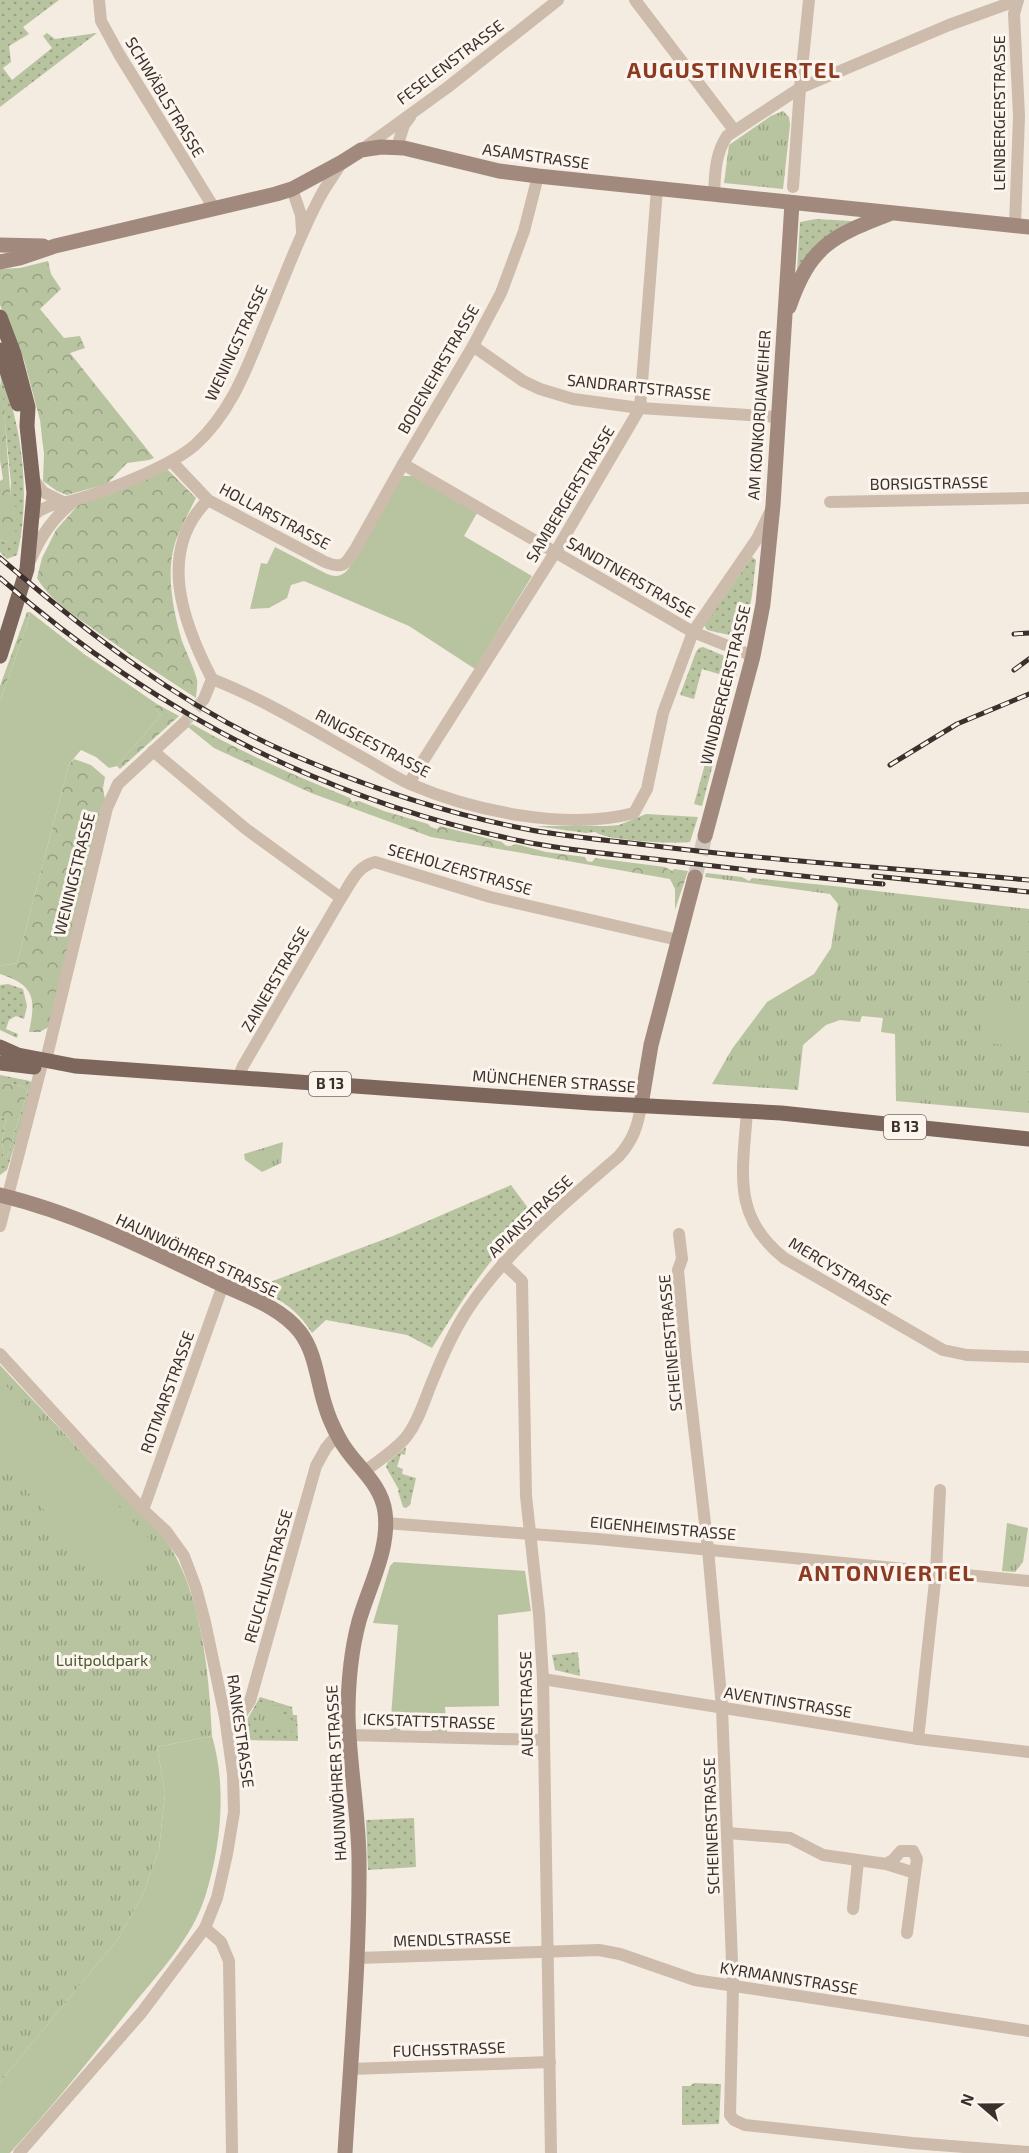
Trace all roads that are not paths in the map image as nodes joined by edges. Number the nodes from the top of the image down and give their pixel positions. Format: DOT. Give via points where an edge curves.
graph roads {
  1 [pos="99,0"];
  2 [pos="558,0"];
  3 [pos="635,0"];
  4 [pos="809,0"];
  5 [pos="1018,0"];
  6 [pos="800,88"];
  7 [pos="414,111"];
  8 [pos="1024,116"];
  9 [pos="734,130"];
  10 [pos="397,147"];
  11 [pos="361,150"];
  12 [pos="342,162"];
  13 [pos="538,176"];
  14 [pos="292,189"];
  15 [pos="657,189"];
  16 [pos="714,194"];
  17 [pos="792,195"];
  18 [pos="214,208"];
  19 [pos="891,213"];
  20 [pos="1022,226"];
  21 [pos="302,235"];
  22 [pos="0,245"];
  23 [pos="56,246"];
  24 [pos="0,262"];
  25 [pos="0,317"];
  26 [pos="783,324"];
  27 [pos="473,346"];
  28 [pos="0,350"];
  29 [pos="640,408"];
  30 [pos="778,417"];
  31 [pos="27,426"];
  32 [pos="172,462"];
  33 [pos="403,464"];
  34 [pos="33,479"];
  35 [pos="1029,498"];
  36 [pos="208,500"];
  37 [pos="70,501"];
  38 [pos="830,502"];
  39 [pos="773,505"];
  40 [pos="33,516"];
  41 [pos="556,551"];
  42 [pos="342,566"];
  43 [pos="27,569"];
  44 [pos="693,632"];
  45 [pos="0,656"];
  46 [pos="753,656"];
  47 [pos="212,679"];
  48 [pos="204,699"];
  49 [pos="184,723"];
  50 [pos="153,751"];
  51 [pos="409,783"];
  52 [pos="634,813"];
  53 [pos="705,836"];
  54 [pos="695,877"];
  55 [pos="341,898"];
  56 [pos="678,940"];
  57 [pos="0,1049"];
  58 [pos="0,1063"];
  59 [pos="43,1064"];
  60 [pos="238,1078"];
  61 [pos="640,1105"];
  62 [pos="747,1111"];
  63 [pos="1029,1139"];
  64 [pos="4,1191"];
  65 [pos="0,1226"];
  66 [pos="679,1234"];
  67 [pos="503,1263"];
  68 [pos="223,1286"];
  69 [pos="0,1354"];
  70 [pos="1029,1357"];
  71 [pos="337,1435"];
  72 [pos="365,1471"];
  73 [pos="939,1490"];
  74 [pos="143,1510"];
  75 [pos="385,1523"];
  76 [pos="529,1532"];
  77 [pos="708,1549"];
  78 [pos="936,1572"];
  79 [pos="1029,1581"];
  80 [pos="543,1679"];
  81 [pos="722,1708"];
  82 [pos="225,1717"];
  83 [pos="349,1735"];
  84 [pos="918,1739"];
  85 [pos="543,1740"];
  86 [pos="1029,1752"];
  87 [pos="728,1833"];
  88 [pos="858,1861"];
  89 [pos="886,1864"];
  90 [pos="915,1873"];
  91 [pos="853,1909"];
  92 [pos="205,1928"];
  93 [pos="907,1933"];
  94 [pos="548,1952"];
  95 [pos="357,1958"];
  96 [pos="734,1987"];
  97 [pos="1029,2031"];
  98 [pos="550,2062"];
  99 [pos="350,2069"];
  100 [pos="1029,2152"];
  101 [pos="19,2153"];
  102 [pos="232,2153"];
  103 [pos="345,2153"];
  104 [pos="551,2153"];
  1 -- 18 [label="street, SCHWÄBLSTRASSE" via="101,21 119,54"];
  2 -- 7 [label="street, FESELENSTRASSE"];
  3 -- 9 [label="street"];
  4 -- 6 [label="street"];
  5 -- 6 [label="street"];
  5 -- 8 [label="street, LEINBERGERSTRASSE" via="1014,14"];
  6 -- 9 [label="street"];
  6 -- 17 [label="street"];
  7 -- 10 [label="street" via="404,124"];
  7 -- 11 [label="street, FESELENSTRASSE"];
  8 -- 20 [label="street, LEINBERGERSTRASSE"];
  9 -- 16 [label="street" via="720,145"];
  10 -- 11 [label="street, ASAMSTRASSE"];
  10 -- 13 [label="street, ASAMSTRASSE"];
  11 -- 12 [label="street, ASAMSTRASSE"];
  12 -- 14 [label="street, ASAMSTRASSE"];
  12 -- 21 [label="street, WENINGSTRASSE"];
  13 -- 15 [label="street, ASAMSTRASSE"];
  13 -- 27 [label="street, BODENEHRSTRASSE" via="513,264"];
  14 -- 18 [label="street, ASAMSTRASSE"];
  14 -- 21 [label="street" via="301,215"];
  15 -- 16 [label="street, ASAMSTRASSE"];
  15 -- 29 [label="street, SAMBERGERSTRASSE"];
  16 -- 17 [label="street, ASAMSTRASSE"];
  17 -- 19 [label="street, ASAMSTRASSE"];
  17 -- 26 [label="street, AM KONKORDIAWEIHER"];
  18 -- 23 [label="street, ASAMSTRASSE"];
  19 -- 20 [label="street, ASAMSTRASSE"];
  19 -- 26 [label="street" via="846,231 828,243 802,274"];
  21 -- 32 [label="street, WENINGSTRASSE" via="233,398 212,429"];
  22 -- 23 [label="street, ASAMSTRASSE"];
  23 -- 24 [label="street, ASAMSTRASSE"];
  25 -- 31 [label="main road" via="26,395"];
  26 -- 30 [label="street, AM KONKORDIAWEIHER"];
  27 -- 29 [label="street, SANDRARTSTRASSE" via="540,390 573,399"];
  27 -- 33 [label="street, BODENEHRSTRASSE"];
  28 -- 31 [label="main road"];
  29 -- 30 [label="street, SANDRARTSTRASSE"];
  29 -- 41 [label="street, SAMBERGERSTRASSE"];
  30 -- 39 [label="street, AM KONKORDIAWEIHER"];
  31 -- 34 [label="main road"];
  32 -- 36 [label="street, HOLLARSTRASSE"];
  32 -- 37 [label="street, WENINGSTRASSE"];
  33 -- 41 [label="street, SANDTNERSTRASSE"];
  33 -- 42 [label="street, BODENEHRSTRASSE"];
  34 -- 37 [label="street" via="43,492"];
  34 -- 40 [label="main road"];
  35 -- 38 [label="street, BORSIGSTRASSE"];
  36 -- 42 [label="street, HOLLARSTRASSE" via="336,567"];
  36 -- 47 [label="street" via="183,541 179,573 189,629"];
  37 -- 40 [label="street, WENINGSTRASSE" via="42,508"];
  37 -- 43 [label="street, WENINGSTRASSE" via="46,529"];
  39 -- 44 [label="street, AM KONKORDIAWEIHER" via="757,539"];
  39 -- 46 [label="street, WINDBERGERSTRASSE" via="763,604"];
  40 -- 43 [label="main road"];
  41 -- 44 [label="street, SANDTNERSTRASSE"];
  41 -- 51 [label="street, SAMBERGERSTRASSE"];
  43 -- 45 [label="main road"];
  44 -- 46 [label="street, SANDTNERSTRASSE"];
  44 -- 52 [label="street, AM KONKORDIAWEIHER" via="663,712 647,789"];
  46 -- 53 [label="street, WINDBERGERSTRASSE"];
  47 -- 48 [label="street"];
  47 -- 51 [label="street, RINGSEESTRASSE" via="259,699"];
  49 -- 50 [label="street, WENINGSTRASSE"];
  50 -- 55 [label="street" via="246,829"];
  50 -- 59 [label="street, WENINGSTRASSE" via="118,784 107,808"];
  51 -- 52 [label="street, RINGSEESTRASSE" via="467,802 531,816 571,820"];
  54 -- 56 [label="street"];
  55 -- 56 [label="street, SEEHOLZERSTRASSE" via="359,870 375,862 490,897"];
  55 -- 60 [label="street, ZAINERSTRASSE"];
  56 -- 61 [label="street"];
  57 -- 59 [label="main road, MÜNCHENER STRASSE / B 13"];
  58 -- 59 [label="main road, MÜNCHENER STRASSE / B 13"];
  59 -- 60 [label="main road, MÜNCHENER STRASSE / B 13"];
  59 -- 64 [label="street"];
  60 -- 61 [label="main road, MÜNCHENER STRASSE / B 13"];
  61 -- 62 [label="main road, MÜNCHENER STRASSE / B 13"];
  61 -- 67 [label="street, APIANSTRASSE" via="628,1146 541,1223"];
  62 -- 63 [label="main road, MÜNCHENER STRASSE / B 13"];
  62 -- 70 [label="street, MERCYSTRASSE" via="743,1175 746,1206 772,1249 943,1350 967,1355"];
  64 -- 65 [label="street"];
  64 -- 68 [label="street, HAUNWÖHRER STRASSE" via="37,1198"];
  66 -- 77 [label="street, SCHEINERSTRASSE" via="685,1348"];
  67 -- 72 [label="street, APIANSTRASSE" via="459,1323 413,1428 399,1445"];
  67 -- 76 [label="street, AUENSTRASSE" via="522,1281"];
  68 -- 71 [label="street, HAUNWÖHRER STRASSE" via="276,1312 300,1332 312,1354"];
  68 -- 74 [label="street, ROTMARSTRASSE"];
  69 -- 74 [label="street, RANKESTRASSE"];
  71 -- 72 [label="street, HAUNWÖHRER STRASSE"];
  71 -- 82 [label="street, REUCHLINSTRASSE" via="316,1466 250,1701 242,1713"];
  72 -- 75 [label="street, HAUNWÖHRER STRASSE" via="380,1493"];
  73 -- 78 [label="street"];
  74 -- 82 [label="street, RANKESTRASSE" via="166,1531 184,1556 205,1622"];
  75 -- 76 [label="street, EIGENHEIMSTRASSE"];
  75 -- 83 [label="street, HAUNWÖHRER STRASSE" via="383,1544 358,1623 351,1662"];
  76 -- 77 [label="street, EIGENHEIMSTRASSE"];
  76 -- 80 [label="street, AUENSTRASSE"];
  77 -- 78 [label="street, EIGENHEIMSTRASSE"];
  77 -- 81 [label="street, SCHEINERSTRASSE"];
  78 -- 79 [label="street, EIGENHEIMSTRASSE"];
  78 -- 84 [label="street"];
  80 -- 81 [label="street, AVENTINSTRASSE"];
  80 -- 85 [label="street, AUENSTRASSE"];
  81 -- 84 [label="street, AVENTINSTRASSE"];
  81 -- 87 [label="street, SCHEINERSTRASSE"];
  82 -- 92 [label="street, RANKESTRASSE" via="234,1812 217,1898"];
  83 -- 85 [label="street, ICKSTATTSTRASSE"];
  83 -- 95 [label="street, HAUNWÖHRER STRASSE" via="358,1854"];
  84 -- 86 [label="street, AVENTINSTRASSE"];
  85 -- 94 [label="street, AUENSTRASSE"];
  87 -- 88 [label="street" via="790,1838 823,1855"];
  87 -- 96 [label="street, SCHEINERSTRASSE"];
  88 -- 89 [label="street"];
  88 -- 91 [label="street"];
  89 -- 90 [label="street"];
  89 -- 90 [label="street" via="901,1851 913,1851 917,1859"];
  90 -- 93 [label="street"];
  92 -- 101 [label="street, RANKESTRASSE" via="142,2012"];
  92 -- 102 [label="street" via="221,1942 229,1961"];
  94 -- 95 [label="street, MENDLSTRASSE"];
  94 -- 96 [label="street, KYRMANNSTRASSE" via="590,1950 620,1954 695,1980"];
  94 -- 98 [label="street, AUENSTRASSE"];
  95 -- 99 [label="street, HAUNWÖHRER STRASSE"];
  96 -- 97 [label="street, KYRMANNSTRASSE"];
  96 -- 100 [label="street, SCHEINERSTRASSE" via="729,2107 730,2115 739,2123"];
  98 -- 99 [label="street, FUCHSSTRASSE"];
  98 -- 104 [label="street, AUENSTRASSE"];
  99 -- 103 [label="street, HAUNWÖHRER STRASSE"];
}
